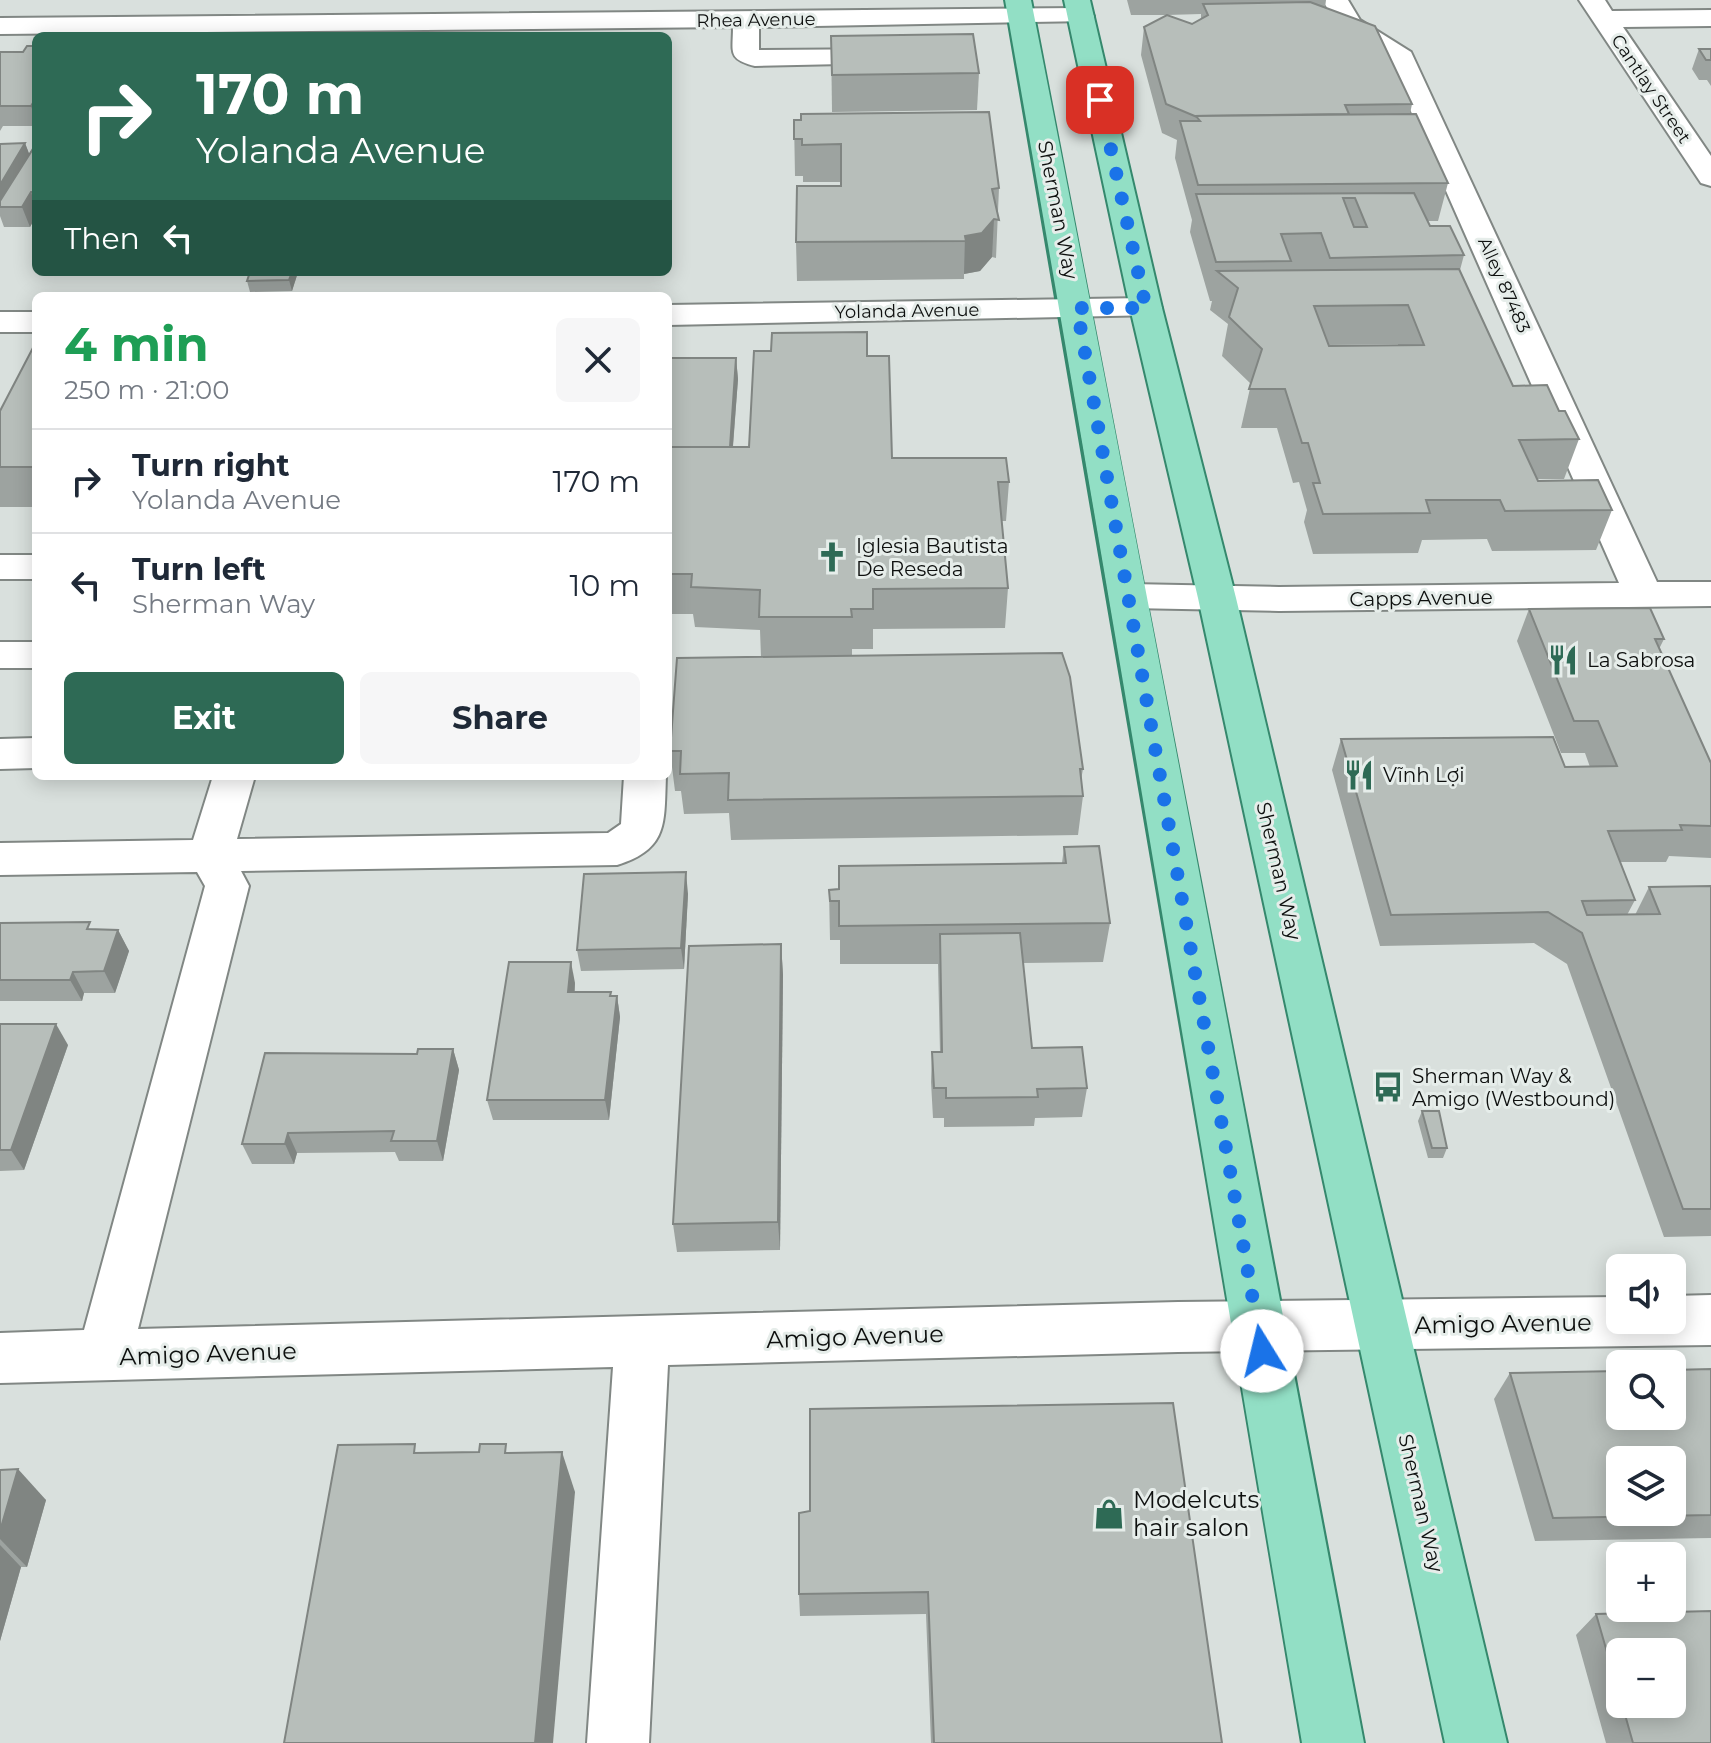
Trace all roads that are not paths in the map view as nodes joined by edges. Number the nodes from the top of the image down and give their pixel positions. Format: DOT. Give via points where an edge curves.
graph roads {
  1 [pos="1335,0"];
  2 [pos="1020,8"];
  3 [pos="1079,8"];
  4 [pos="1598,9"];
  5 [pos="1711,18"];
  6 [pos="746,20"];
  7 [pos="0,26"];
  8 [pos="917,36"];
  9 [pos="1711,177"];
  10 [pos="1077,308"];
  11 [pos="1146,308"];
  12 [pos="672,315"];
  13 [pos="0,322"];
  14 [pos="32,322"];
  15 [pos="0,567"];
  16 [pos="32,567"];
  17 [pos="1711,594"];
  18 [pos="1644,595"];
  19 [pos="1130,596"];
  20 [pos="1217,598"];
  21 [pos="0,655"];
  22 [pos="32,655"];
  23 [pos="32,753"];
  24 [pos="0,754"];
  25 [pos="233,780"];
  26 [pos="645,780"];
  27 [pos="210,856"];
  28 [pos="0,859"];
  29 [pos="1711,1320"];
  30 [pos="1258,1326"];
  31 [pos="1381,1326"];
  32 [pos="642,1343"];
  33 [pos="104,1357"];
  34 [pos="0,1358"];
  35 [pos="618,1743"];
  36 [pos="1333,1743"];
  37 [pos="1476,1743"];
  1 -- 18 [label="street, Alley 87483" via="1351,25 1398,52"];
  2 -- 3 [label="street, Rhea Avenue"];
  2 -- 8 [label="street, Rhea Avenue"];
  2 -- 10 [label="main road, Sherman Way"];
  3 -- 11 [label="main road, Sherman Way"];
  4 -- 5 [label="street"];
  4 -- 9 [label="street, Cantlay Street"];
  6 -- 7 [label="street, Rhea Avenue"];
  6 -- 8 [label="street, Rhea Avenue"];
  6 -- 8 [label="street" via="746,55 755,58 904,55"];
  10 -- 11 [label="street, Yolanda Avenue"];
  10 -- 12 [label="street, Yolanda Avenue"];
  10 -- 19 [label="main road, Sherman Way"];
  11 -- 20 [label="main road, Sherman Way"];
  13 -- 14 [label="street"];
  15 -- 16 [label="street"];
  17 -- 18 [label="street, Capps Avenue"];
  18 -- 20 [label="street, Capps Avenue"];
  19 -- 20 [label="street, Capps Avenue"];
  19 -- 30 [label="main road, Sherman Way"];
  20 -- 31 [label="main road, Sherman Way"];
  21 -- 22 [label="street"];
  23 -- 24 [label="street"];
  25 -- 27 [label="street"];
  26 -- 27 [label="street" via="642,831 617,849"];
  27 -- 28 [label="street"];
  27 -- 33 [label="street" via="227,886"];
  29 -- 31 [label="street, Amigo Avenue"];
  30 -- 31 [label="street, Amigo Avenue"];
  30 -- 32 [label="street, Amigo Avenue"];
  30 -- 36 [label="main road, Sherman Way"];
  31 -- 37 [label="main road, Sherman Way"];
  32 -- 33 [label="street, Amigo Avenue"];
  32 -- 35 [label="street"];
  33 -- 34 [label="street, Amigo Avenue"];
}
